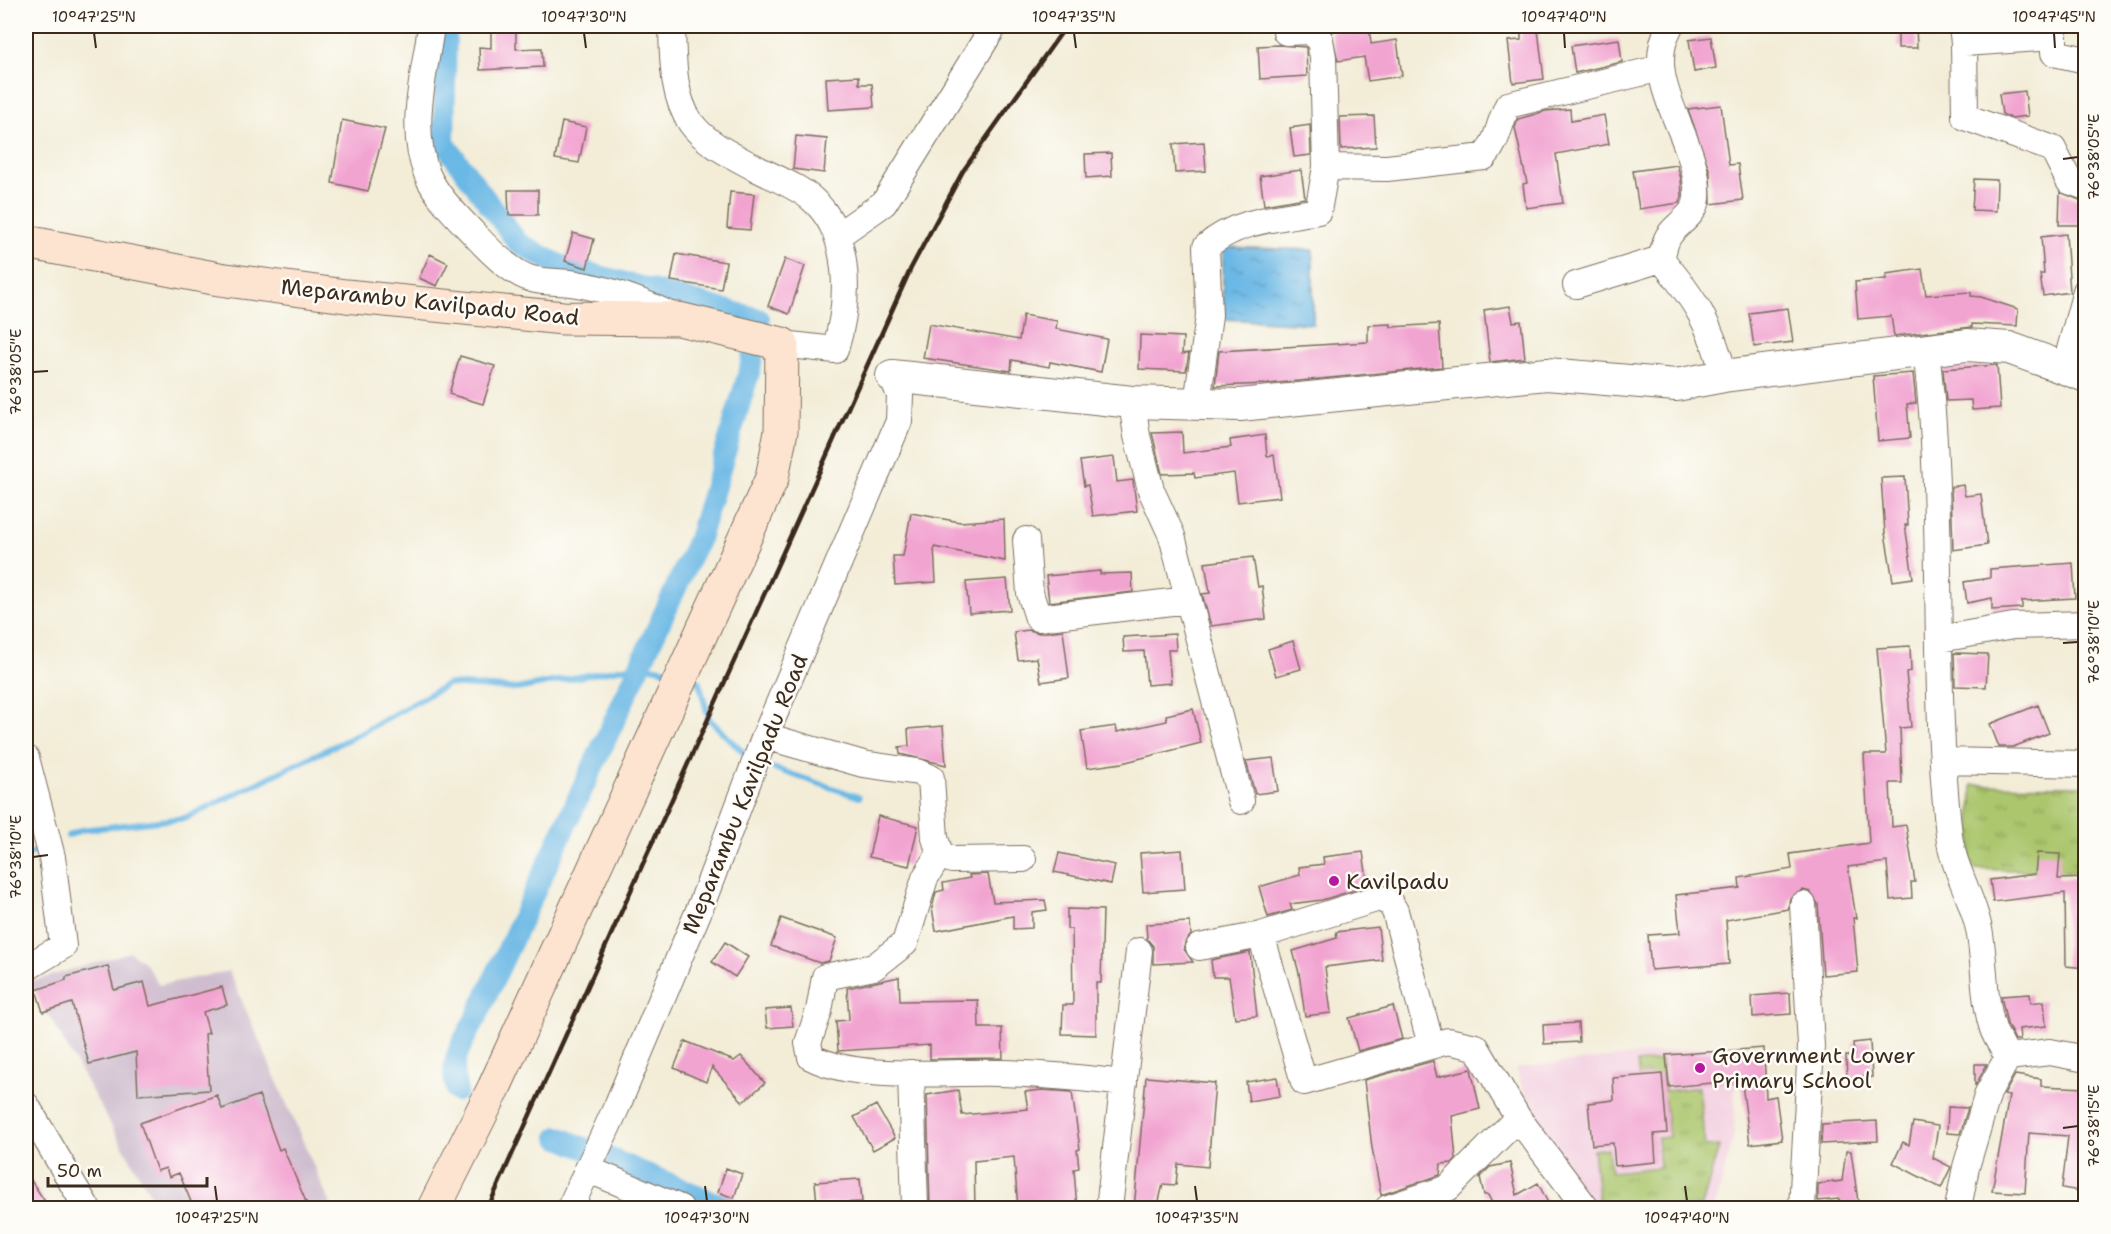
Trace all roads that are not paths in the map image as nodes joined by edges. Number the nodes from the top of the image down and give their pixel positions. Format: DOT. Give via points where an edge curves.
graph roads {
  1 [pos="431,26"];
  2 [pos="672,26"];
  3 [pos="994,26"];
  4 [pos="1670,26"];
  5 [pos="1286,32"];
  6 [pos="1963,34"];
  7 [pos="2085,60"];
  8 [pos="1661,68"];
  9 [pos="1326,167"];
  10 [pos="2085,188"];
  11 [pos="837,236"];
  12 [pos="26,242"];
  13 [pos="1661,260"];
  14 [pos="1576,285"];
  15 [pos="2084,296"];
  16 [pos="679,320"];
  17 [pos="782,344"];
  18 [pos="1926,351"];
  19 [pos="2075,372"];
  20 [pos="892,376"];
  21 [pos="1724,376"];
  22 [pos="1132,402"];
  23 [pos="1197,404"];
  24 [pos="1026,540"];
  25 [pos="1188,600"];
  26 [pos="2085,624"];
  27 [pos="1940,639"];
  28 [pos="765,736"];
  29 [pos="26,758"];
  30 [pos="1943,761"];
  31 [pos="2085,764"];
  32 [pos="1241,801"];
  33 [pos="940,854"];
  34 [pos="1023,859"];
  35 [pos="1803,905"];
  36 [pos="1261,935"];
  37 [pos="1199,947"];
  38 [pos="1140,951"];
  39 [pos="26,968"];
  40 [pos="1431,1045"];
  41 [pos="2008,1057"];
  42 [pos="2085,1059"];
  43 [pos="911,1073"];
  44 [pos="1124,1083"];
  45 [pos="26,1105"];
  46 [pos="1518,1118"];
  47 [pos="587,1169"];
  48 [pos="87,1209"];
  49 [pos="434,1209"];
  50 [pos="570,1209"];
  51 [pos="680,1209"];
  52 [pos="915,1209"];
  53 [pos="1109,1209"];
  54 [pos="1388,1209"];
  55 [pos="1586,1209"];
  56 [pos="1802,1209"];
  57 [pos="1958,1209"];
  1 -- 16 [label="street" via="417,139 428,176 453,211 494,256 530,279 577,284 646,302"];
  2 -- 11 [label="street" via="678,93 691,123 725,152 813,200"];
  3 -- 11 [label="street" via="884,203"];
  4 -- 8 [label="street" via="1664,36"];
  5 -- 9 [label="street" via="1311,31 1320,40"];
  6 -- 7 [label="street" via="2054,37 2054,53"];
  6 -- 10 [label="street" via="1965,117 2053,148 2069,181"];
  8 -- 9 [label="street" via="1508,105 1496,143 1484,157 1387,168"];
  8 -- 13 [label="street" via="1672,109 1687,143 1697,200 1686,219 1668,236"];
  9 -- 23 [label="street" via="1318,211 1222,233 1206,247 1209,315"];
  11 -- 17 [label="street, Meparambu Kavilpadu Road" via="843,257 843,323 835,350"];
  12 -- 16 [label="main road, Meparambu Kavilpadu Road" via="219,279 346,296 563,318"];
  13 -- 14 [label="street"];
  13 -- 21 [label="street" via="1690,293 1706,320"];
  15 -- 19 [label="street"];
  16 -- 17 [label="main road, Meparambu Kavilpadu Road"];
  17 -- 49 [label="main road" via="781,431 772,478 494,1088"];
  18 -- 19 [label="street" via="1967,345 2009,348"];
  18 -- 21 [label="street"];
  18 -- 27 [label="street" via="1933,408"];
  20 -- 22 [label="street"];
  20 -- 28 [label="street, Meparambu Kavilpadu Road" via="900,395 899,420"];
  21 -- 23 [label="street" via="1676,385 1547,374 1239,405"];
  22 -- 23 [label="street"];
  22 -- 25 [label="street" via="1151,490 1172,536"];
  24 -- 25 [label="street" via="1030,593 1038,618"];
  25 -- 32 [label="street"];
  26 -- 27 [label="street" via="2013,626"];
  27 -- 30 [label="street" via="1938,697"];
  28 -- 33 [label="street" via="863,764 918,772 931,778 935,838"];
  28 -- 47 [label="street, Meparambu Kavilpadu Road" via="702,903"];
  29 -- 39 [label="street" via="52,857 63,946"];
  30 -- 31 [label="street"];
  30 -- 41 [label="street" via="1949,838 1980,933 1993,1029"];
  33 -- 34 [label="street" via="952,860"];
  33 -- 43 [label="street" via="926,878 905,943 874,966 825,977 808,1042 811,1057 826,1065"];
  35 -- 56 [label="street" via="1811,1046"];
  36 -- 37 [label="street"];
  36 -- 40 [label="street" via="1379,898 1390,903"];
  36 -- 40 [label="street" via="1304,1082"];
  38 -- 44 [label="street"];
  40 -- 46 [label="street" via="1448,1041 1476,1047"];
  41 -- 42 [label="street" via="2050,1052"];
  41 -- 57 [label="street" via="1988,1093"];
  43 -- 44 [label="street" via="1001,1073"];
  43 -- 52 [label="street"];
  44 -- 53 [label="street"];
  45 -- 48 [label="street"];
  46 -- 54 [label="street" via="1448,1188"];
  46 -- 55 [label="street"];
  47 -- 50 [label="street, Meparambu Kavilpadu Road"];
  47 -- 51 [label="street"];
}
